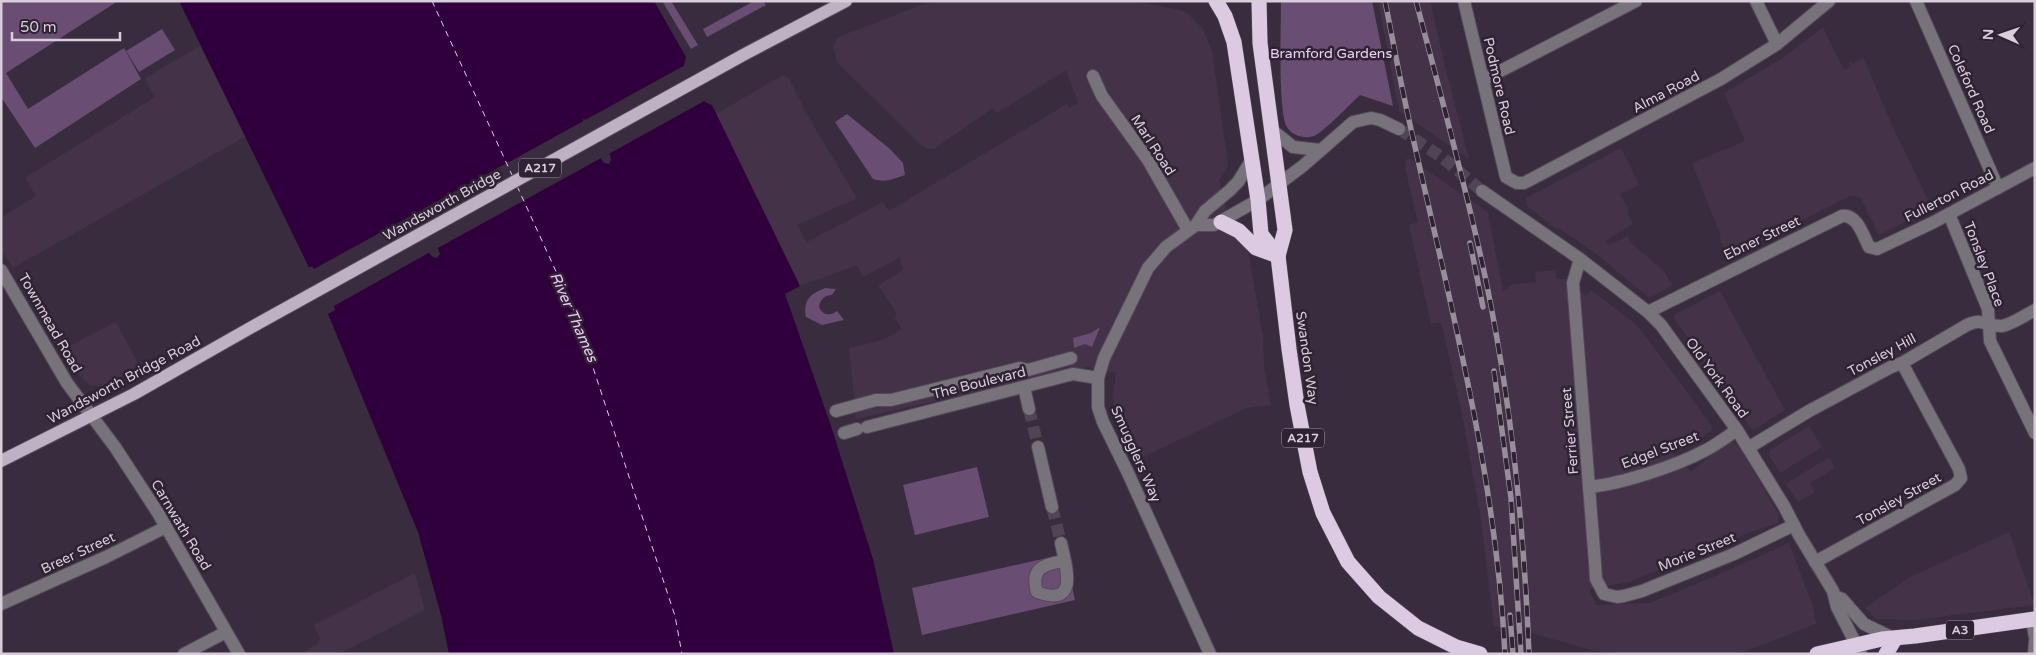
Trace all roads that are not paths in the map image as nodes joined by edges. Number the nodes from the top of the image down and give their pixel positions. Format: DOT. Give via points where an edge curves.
graph roads {
  1 [pos="846,1"];
  2 [pos="1216,1"];
  3 [pos="1259,1"];
  4 [pos="1464,1"];
  5 [pos="1636,1"];
  6 [pos="1756,1"];
  7 [pos="1829,1"];
  8 [pos="1916,1"];
  9 [pos="1777,44"];
  10 [pos="1093,76"];
  11 [pos="1483,80"];
  12 [pos="1396,127"];
  13 [pos="1272,130"];
  14 [pos="1320,150"];
  15 [pos="1251,162"];
  16 [pos="2035,168"];
  17 [pos="1506,177"];
  18 [pos="1279,184"];
  19 [pos="1998,188"];
  20 [pos="1482,191"];
  21 [pos="1258,200"];
  22 [pos="1949,214"];
  23 [pos="1221,222"];
  24 [pos="1192,228"];
  25 [pos="1877,249"];
  26 [pos="1278,256"];
  27 [pos="1580,259"];
  28 [pos="1,270"];
  29 [pos="2035,310"];
  30 [pos="1648,312"];
  31 [pos="259,323"];
  32 [pos="1990,324"];
  33 [pos="1071,358"];
  34 [pos="1902,363"];
  35 [pos="1098,378"];
  36 [pos="1024,387"];
  37 [pos="1029,410"];
  38 [pos="836,411"];
  39 [pos="91,415"];
  40 [pos="1737,430"];
  41 [pos="844,433"];
  42 [pos="2035,433"];
  43 [pos="1038,447"];
  44 [pos="1748,448"];
  45 [pos="1,461"];
  46 [pos="1589,487"];
  47 [pos="1052,506"];
  48 [pos="1794,525"];
  49 [pos="166,527"];
  50 [pos="1061,543"];
  51 [pos="1064,561"];
  52 [pos="1815,562"];
  53 [pos="1609,596"];
  54 [pos="1835,596"];
  55 [pos="1,604"];
  56 [pos="2034,619"];
  57 [pos="226,632"];
  58 [pos="1895,639"];
  59 [pos="2034,645"];
  60 [pos="1858,649"];
  61 [pos="184,654"];
  62 [pos="239,654"];
  63 [pos="1210,654"];
  64 [pos="1480,654"];
  65 [pos="1816,654"];
  66 [pos="1886,654"];
  1 -- 31 [label="main road, Wandsworth Bridge / A217"];
  2 -- 15 [label="highway" via="1234,42"];
  3 -- 13 [label="highway, Swandon Way / A217" via="1260,43"];
  4 -- 11 [label="street, Podmore Road"];
  5 -- 11 [label="street"];
  6 -- 9 [label="street"];
  7 -- 9 [label="street, Alma Road"];
  8 -- 19 [label="street, Coleford Road"];
  9 -- 17 [label="street, Alma Road" via="1721,79 1524,183"];
  10 -- 24 [label="street, Marl Road" via="1102,96"];
  11 -- 17 [label="street, Podmore Road"];
  12 -- 14 [label="street" via="1371,118 1360,120 1346,127"];
  13 -- 14 [label="street" via="1293,147"];
  13 -- 18 [label="highway, Swandon Way / A217"];
  14 -- 18 [label="street"];
  15 -- 21 [label="highway"];
  15 -- 24 [label="street, Smugglers Way" via="1238,182 1205,211"];
  16 -- 19 [label="street, Fullerton Road"];
  18 -- 21 [label="street"];
  18 -- 26 [label="highway, Swandon Way / A217" via="1285,230"];
  19 -- 22 [label="street, Fullerton Road"];
  20 -- 27 [label="street, Old York Road"];
  21 -- 23 [label="street"];
  21 -- 26 [label="highway" via="1261,234"];
  22 -- 25 [label="street, Fullerton Road"];
  22 -- 32 [label="street, Tonsley Place" via="1984,298"];
  23 -- 24 [label="street"];
  23 -- 26 [label="highway" via="1239,231 1256,248"];
  24 -- 35 [label="street, Smugglers Way" via="1166,247 1148,268 1104,358"];
  25 -- 30 [label="street, Ebner Street" via="1869,247 1853,218 1842,216"];
  26 -- 64 [label="highway, Swandon Way / A217" via="1297,405 1310,472 1322,513 1335,540 1348,562 1379,597 1418,628 1456,647"];
  27 -- 30 [label="street, Old York Road"];
  27 -- 46 [label="street, Ferrier Street" via="1573,283"];
  28 -- 39 [label="street, Townmead Road" via="67,383"];
  29 -- 32 [label="street, Tonsley Hill" via="2004,325"];
  30 -- 40 [label="street, Old York Road" via="1661,325"];
  31 -- 39 [label="main road, Wandsworth Bridge Road / A217"];
  32 -- 34 [label="street, Tonsley Hill" via="1976,321"];
  32 -- 42 [label="street, Tonsley Place" via="1990,342"];
  33 -- 38 [label="street"];
  34 -- 44 [label="street, Tonsley Hill"];
  34 -- 52 [label="street, Tonsley Street" via="1961,478 1955,485"];
  35 -- 36 [label="street, The Boulevard" via="1073,374"];
  35 -- 63 [label="street, Smugglers Way" via="1098,407 1103,422"];
  36 -- 37 [label="street"];
  36 -- 41 [label="street, The Boulevard"];
  39 -- 45 [label="main road, Wandsworth Bridge Road / A217"];
  39 -- 49 [label="street, Carnwath Road"];
  40 -- 44 [label="street, Old York Road"];
  40 -- 46 [label="street, Edgel Street" via="1691,457 1638,476"];
  43 -- 47 [label="street"];
  44 -- 48 [label="street, Old York Road"];
  46 -- 53 [label="street, Ferrier Street" via="1596,579 1600,589"];
  48 -- 52 [label="street, Old York Road"];
  48 -- 53 [label="street, Morie Street" via="1734,554 1642,591"];
  49 -- 55 [label="street, Breer Street"];
  49 -- 57 [label="street, Carnwath Road"];
  50 -- 51 [label="street"];
  52 -- 54 [label="street, Old York Road"];
  54 -- 58 [label="street" via="1842,599 1864,624"];
  54 -- 60 [label="street, Old York Road" via="1837,607"];
  56 -- 58 [label="highway, A3"];
  56 -- 59 [label="street"];
  57 -- 61 [label="street"];
  57 -- 62 [label="street, Carnwath Road"];
  58 -- 60 [label="highway" via="1882,639"];
  58 -- 66 [label="highway"];
  60 -- 65 [label="highway"];
}
